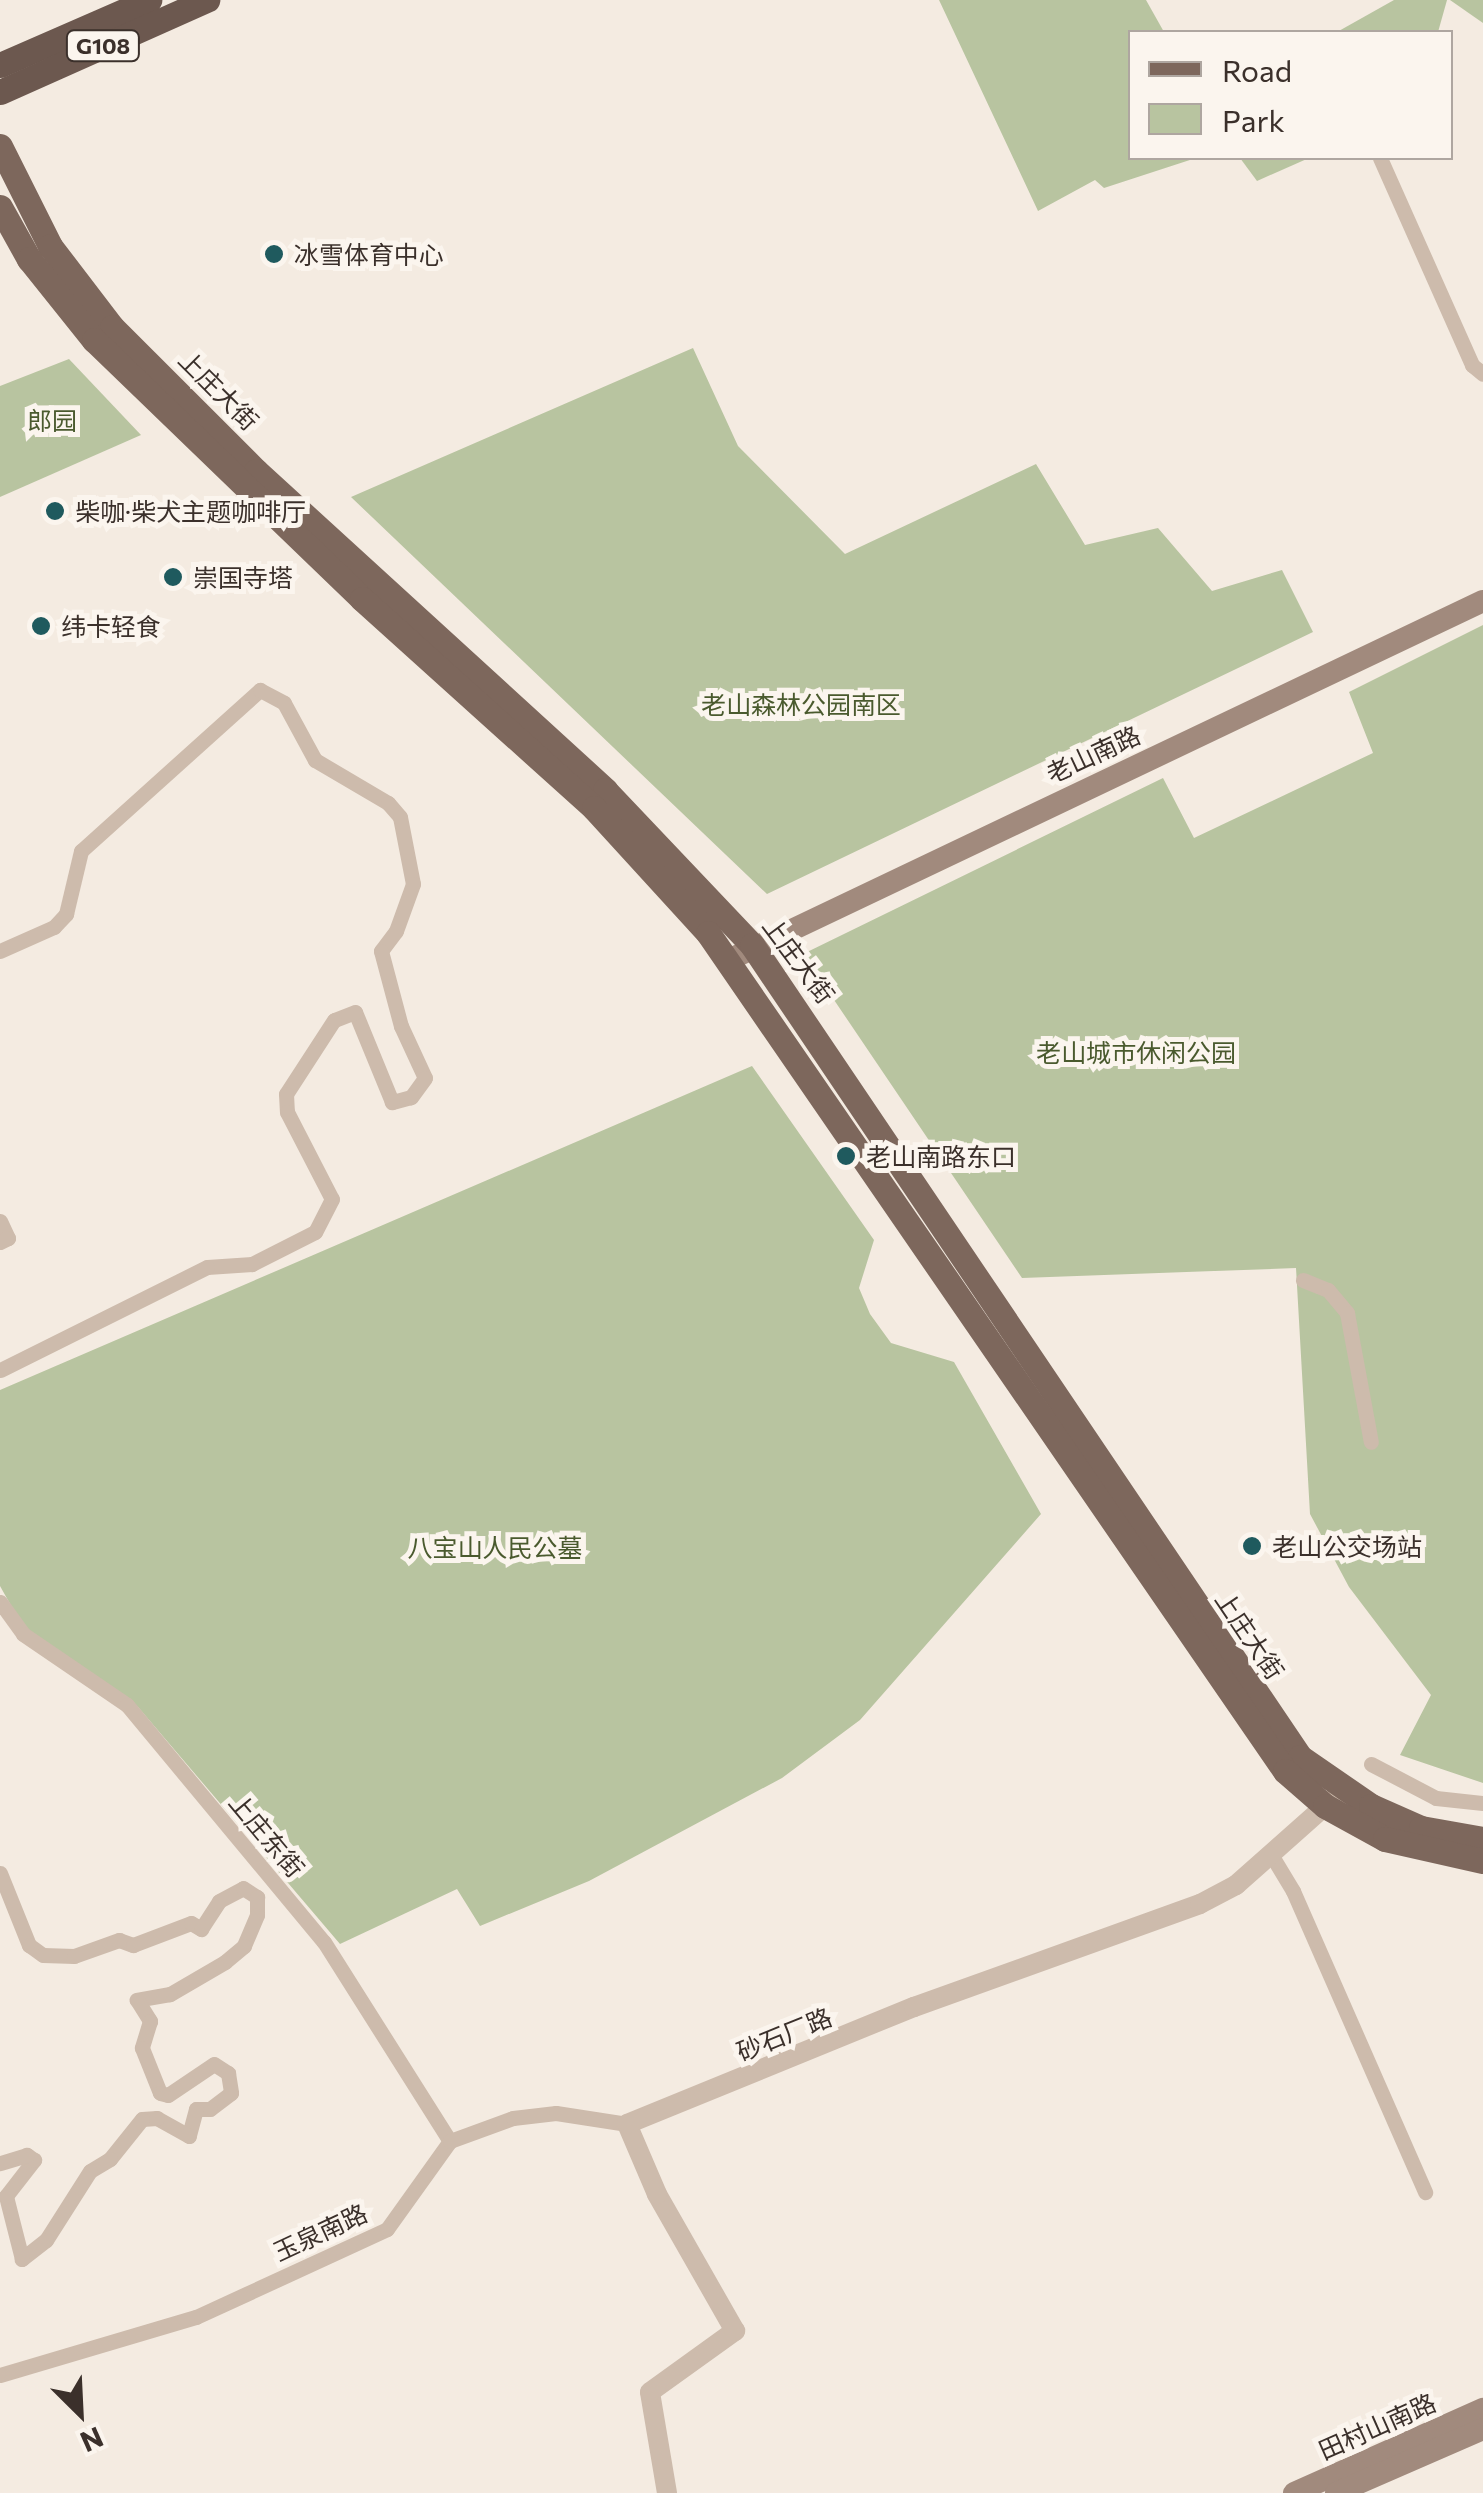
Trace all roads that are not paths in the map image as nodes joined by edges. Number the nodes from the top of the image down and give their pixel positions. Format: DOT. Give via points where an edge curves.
graph roads {
  1 [pos="149,0"];
  2 [pos="207,0"];
  3 [pos="0,65"];
  4 [pos="0,92"];
  5 [pos="0,146"];
  6 [pos="1381,160"];
  7 [pos="0,207"];
  8 [pos="1483,374"];
  9 [pos="1483,601"];
  10 [pos="752,945"];
  11 [pos="0,951"];
  12 [pos="730,962"];
  13 [pos="0,1221"];
  14 [pos="0,1242"];
  15 [pos="1303,1280"];
  16 [pos="0,1370"];
  17 [pos="1371,1442"];
  18 [pos="0,1602"];
  19 [pos="1371,1764"];
  20 [pos="1335,1798"];
  21 [pos="1483,1803"];
  22 [pos="1483,1839"];
  23 [pos="1272,1856"];
  24 [pos="1483,1861"];
  25 [pos="0,1873"];
  26 [pos="628,2124"];
  27 [pos="450,2140"];
  28 [pos="0,2162"];
  29 [pos="1425,2192"];
  30 [pos="0,2375"];
  31 [pos="1483,2410"];
  32 [pos="1483,2428"];
  33 [pos="667,2493"];
  34 [pos="1294,2493"];
  35 [pos="1336,2493"];
  1 -- 3 [label="highway, G108"];
  2 -- 4 [label="highway, G108"];
  5 -- 10 [label="main road, 上庄大街" via="50,246 112,327 256,471 604,790"];
  6 -- 8 [label="street" via="1472,365"];
  7 -- 12 [label="main road, 上庄大街" via="29,259 94,340 362,600 594,808"];
  9 -- 10 [label="main road, 老山南路"];
  10 -- 12 [label="main road, 老山南路"];
  10 -- 20 [label="main road, 上庄大街" via="1271,1722"];
  11 -- 16 [label="street" via="54,927 66,914 81,851 260,690 284,703 315,760 400,817 413,884 382,951 401,1026 425,1078 411,1098 392,1102 355,1012 334,1020 286,1094 287,1112 332,1199 316,1232 252,1264 208,1267"];
  12 -- 20 [label="main road, 上庄大街" via="1252,1731"];
  13 -- 14 [label="street" via="8,1238"];
  15 -- 17 [label="street" via="1328,1290 1346,1313"];
  18 -- 27 [label="street, 上庄东街" via="23,1634 127,1705 324,1942"];
  19 -- 21 [label="street" via="1436,1798"];
  20 -- 22 [label="main road, 上庄大街" via="1421,1828"];
  20 -- 23 [label="street, 砂石厂路"];
  20 -- 24 [label="main road, 上庄大街" via="1416,1851"];
  23 -- 26 [label="street, 砂石厂路" via="1200,1904 914,2008"];
  23 -- 29 [label="street" via="1293,1890"];
  25 -- 28 [label="street" via="29,1945 57,1957 120,1940 133,1945 191,1922 201,1929 232,1892 253,1890 257,1897 254,1929 225,1962 170,1994 137,2000 150,2020 142,2048 160,2093 168,2095 214,2064 231,2083 224,2101 196,2108 189,2136 156,2118 142,2119 110,2159 90,2171 46,2240 22,2259 6,2196 34,2160 27,2155"];
  26 -- 27 [label="street" via="556,2113 513,2118"];
  26 -- 33 [label="street" via="657,2194 736,2331 650,2392"];
  27 -- 30 [label="street, 玉泉南路" via="387,2229 196,2317"];
  31 -- 34 [label="main road, 田村山南路"];
  32 -- 35 [label="main road, 田村山南路"];
}
